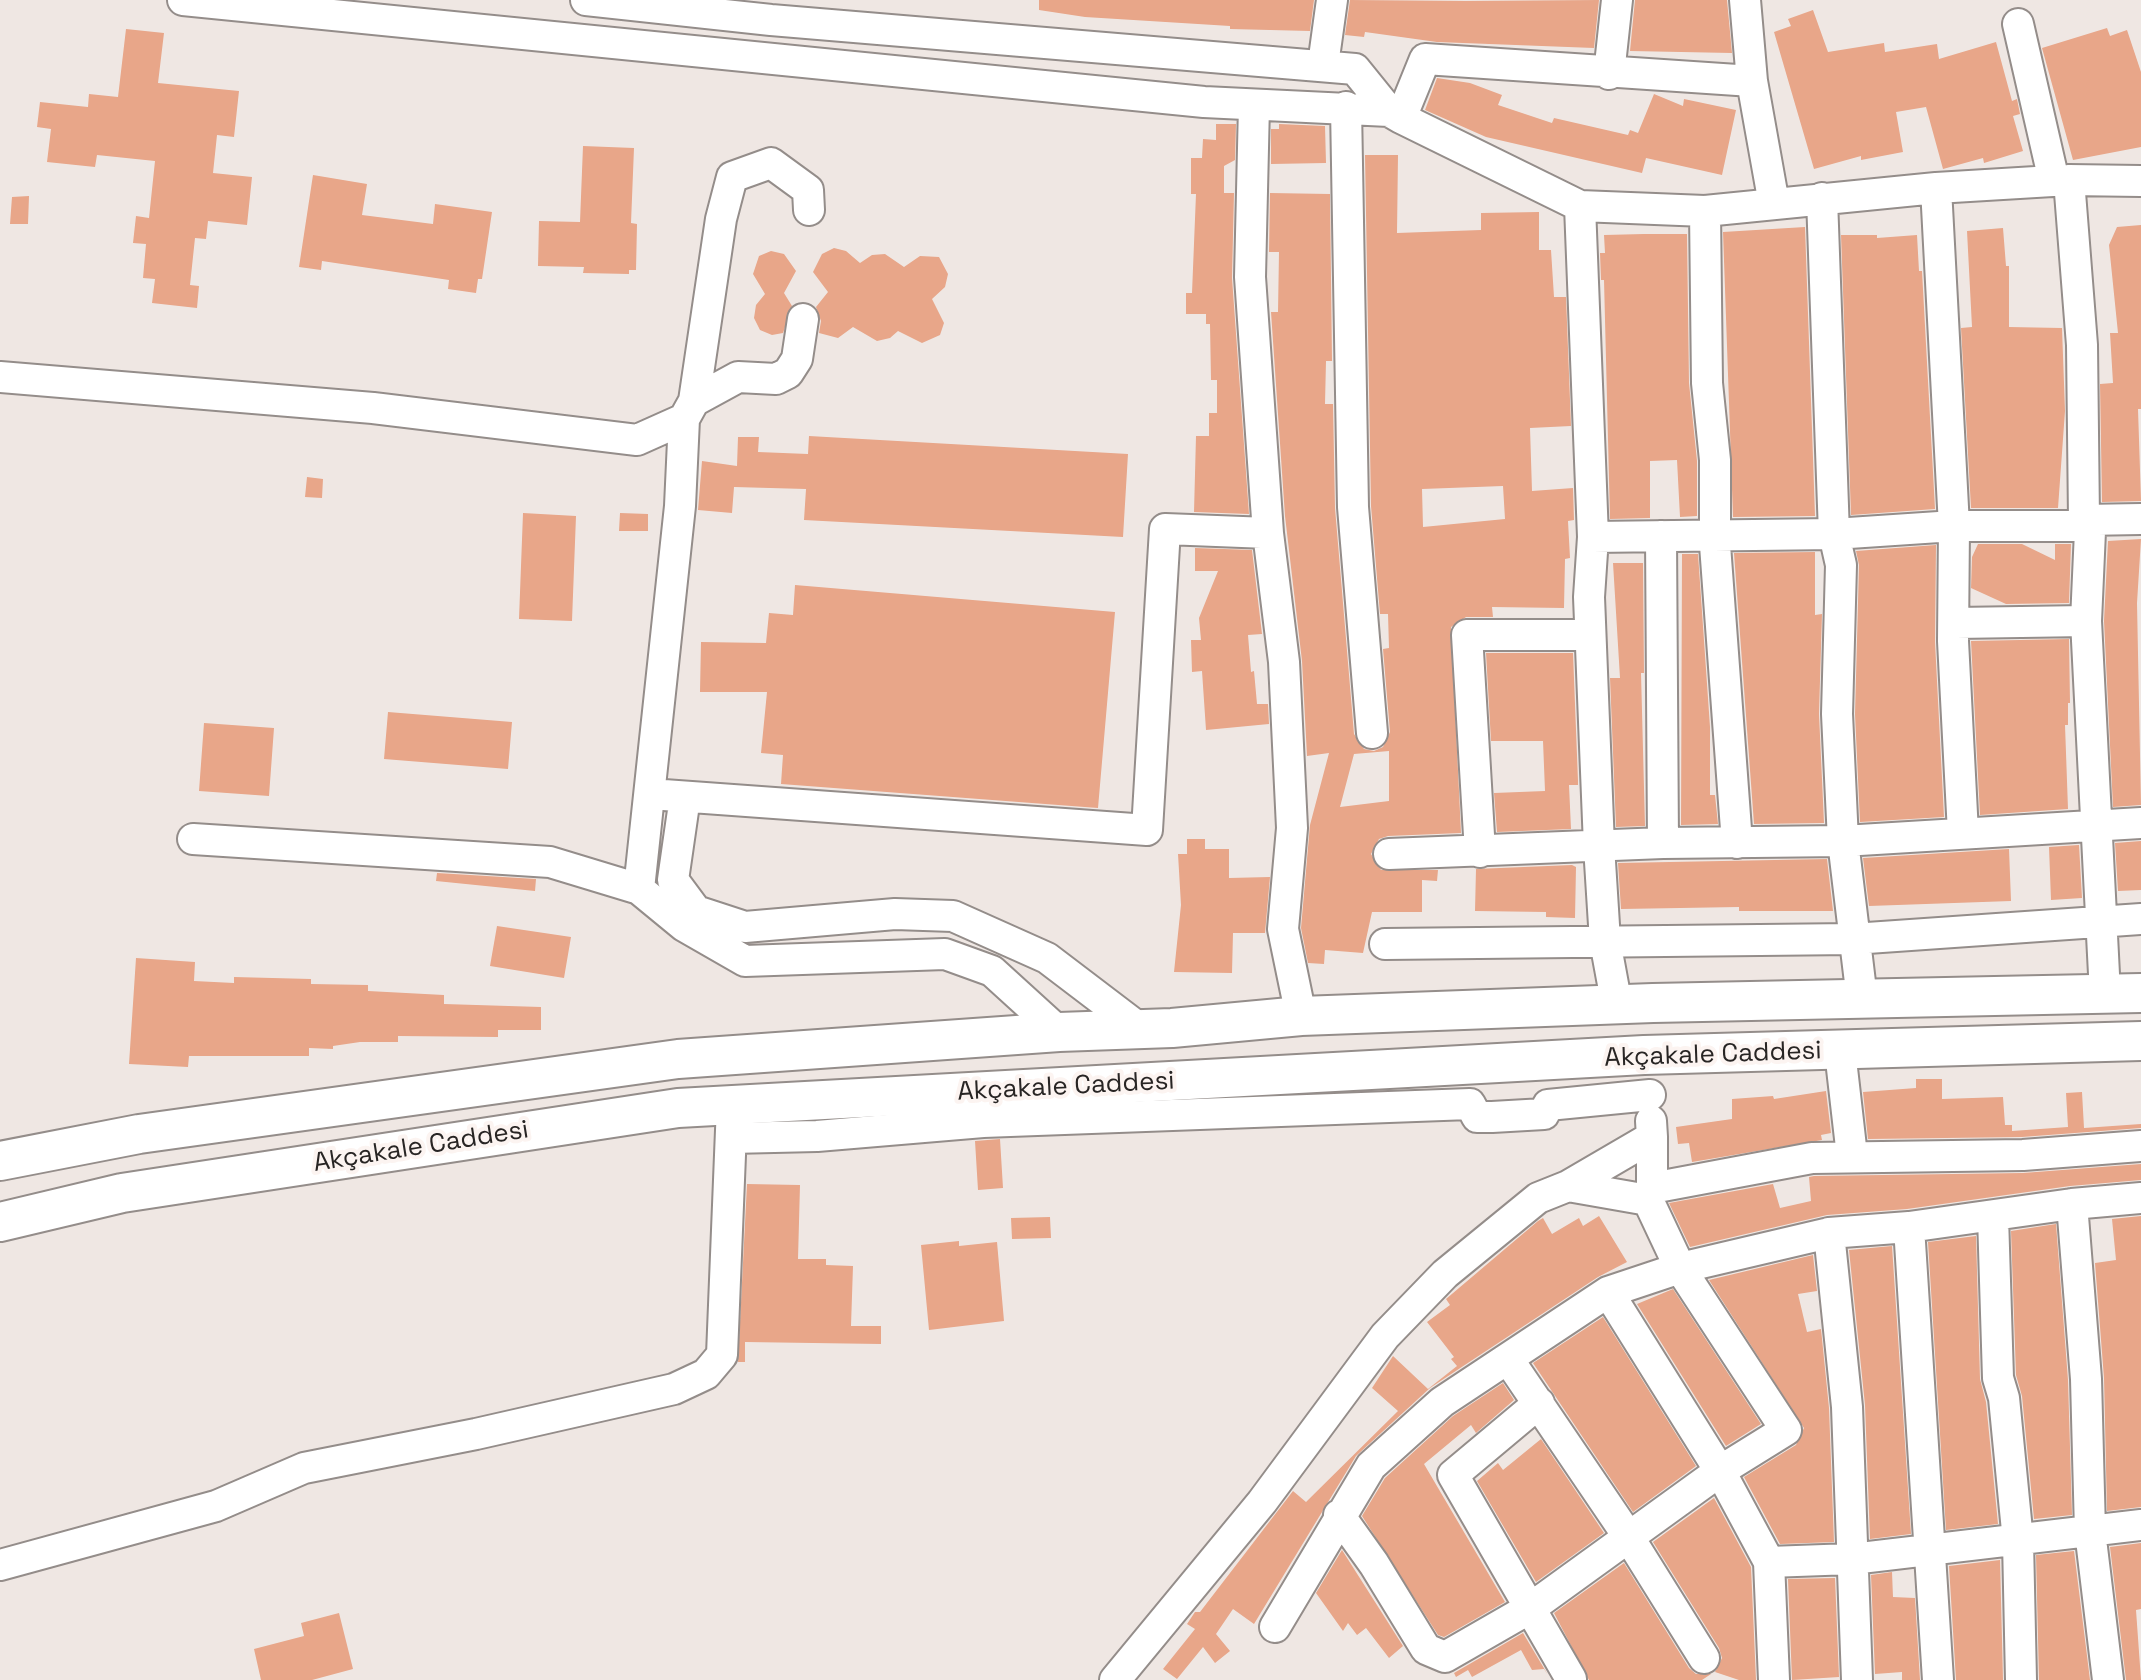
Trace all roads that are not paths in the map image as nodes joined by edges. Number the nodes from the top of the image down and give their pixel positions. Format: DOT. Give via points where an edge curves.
graph roads {
  1 [pos="183,0"];
  2 [pos="586,0"];
  3 [pos="1332,0"];
  4 [pos="1617,0"];
  5 [pos="1745,0"];
  6 [pos="676,4"];
  7 [pos="775,10"];
  8 [pos="2018,24"];
  9 [pos="1323,65"];
  10 [pos="1609,74"];
  11 [pos="1752,81"];
  12 [pos="1254,105"];
  13 [pos="1346,107"];
  14 [pos="1395,115"];
  15 [pos="2062,181"];
  16 [pos="2141,181"];
  17 [pos="1936,188"];
  18 [pos="1822,198"];
  19 [pos="1774,204"];
  20 [pos="1580,206"];
  21 [pos="809,210"];
  22 [pos="1705,211"];
  23 [pos="803,319"];
  24 [pos="0,377"];
  25 [pos="689,410"];
  26 [pos="2141,519"];
  27 [pos="2084,520"];
  28 [pos="1954,526"];
  29 [pos="1268,533"];
  30 [pos="1717,534"];
  31 [pos="1834,534"];
  32 [pos="1661,536"];
  33 [pos="1593,537"];
  34 [pos="2086,621"];
  35 [pos="1956,623"];
  36 [pos="1590,635"];
  37 [pos="1372,733"];
  38 [pos="650,794"];
  39 [pos="685,797"];
  40 [pos="2141,823"];
  41 [pos="2095,826"];
  42 [pos="1963,833"];
  43 [pos="193,839"];
  44 [pos="1843,841"];
  45 [pos="1663,843"];
  46 [pos="1737,843"];
  47 [pos="1599,846"];
  48 [pos="1480,852"];
  49 [pos="1389,854"];
  50 [pos="639,889"];
  51 [pos="2141,919"];
  52 [pos="2104,921"];
  53 [pos="1853,939"];
  54 [pos="1605,941"];
  55 [pos="1385,944"];
  56 [pos="2123,993"];
  57 [pos="1862,999"];
  58 [pos="1617,1006"];
  59 [pos="1301,1016"];
  60 [pos="1139,1028"];
  61 [pos="1059,1032"];
  62 [pos="2141,1041"];
  63 [pos="1840,1051"];
  64 [pos="1644,1055"];
  65 [pos="1650,1095"];
  66 [pos="732,1122"];
  67 [pos="1652,1137"];
  68 [pos="2141,1146"];
  69 [pos="1852,1156"];
  70 [pos="0,1161"];
  71 [pos="1568,1186"];
  72 [pos="1650,1194"];
  73 [pos="2141,1198"];
  74 [pos="2072,1204"];
  75 [pos="1993,1216"];
  76 [pos="0,1222"];
  77 [pos="1909,1227"];
  78 [pos="1829,1233"];
  79 [pos="1680,1268"];
  80 [pos="1608,1292"];
  81 [pos="1508,1359"];
  82 [pos="1539,1403"];
  83 [pos="1720,1471"];
  84 [pos="1339,1515"];
  85 [pos="2141,1525"];
  86 [pos="2090,1531"];
  87 [pos="1628,1536"];
  88 [pos="2018,1541"];
  89 [pos="1932,1551"];
  90 [pos="1852,1559"];
  91 [pos="1769,1562"];
  92 [pos="0,1565"];
  93 [pos="1532,1607"];
  94 [pos="1275,1627"];
  95 [pos="1704,1658"];
  96 [pos="1571,1679"];
  97 [pos="1115,1680"];
  98 [pos="1774,1680"];
  99 [pos="1857,1680"];
  100 [pos="1938,1680"];
  101 [pos="2021,1680"];
  102 [pos="2108,1680"];
  1 -- 12 [label="street"];
  2 -- 6 [label="street"];
  3 -- 9 [label="street"];
  4 -- 10 [label="street"];
  5 -- 11 [label="street"];
  6 -- 7 [label="street"];
  7 -- 9 [label="street"];
  8 -- 15 [label="street"];
  9 -- 14 [label="street" via="1355,69"];
  10 -- 11 [label="street"];
  10 -- 14 [label="street" via="1425,59"];
  11 -- 19 [label="street"];
  12 -- 13 [label="street"];
  12 -- 29 [label="street" via="1250,277"];
  13 -- 14 [label="street"];
  13 -- 37 [label="street" via="1353,507"];
  14 -- 20 [label="street"];
  15 -- 16 [label="street"];
  15 -- 17 [label="street"];
  15 -- 27 [label="street" via="2082,345"];
  17 -- 18 [label="street"];
  17 -- 28 [label="street"];
  18 -- 19 [label="street"];
  18 -- 31 [label="street"];
  19 -- 22 [label="street"];
  20 -- 22 [label="street"];
  20 -- 33 [label="street"];
  21 -- 25 [label="street" via="808,190 771,163 732,177"];
  22 -- 30 [label="street" via="1707,383"];
  23 -- 25 [label="street" via="797,359 788,373 776,379 738,377"];
  24 -- 25 [label="street" via="373,408 637,440"];
  25 -- 38 [label="street"];
  26 -- 27 [label="street"];
  27 -- 28 [label="street" via="2074,526"];
  27 -- 34 [label="street" via="2090,531"];
  28 -- 31 [label="street"];
  28 -- 35 [label="street"];
  29 -- 39 [label="street" via="1165,529 1147,830"];
  29 -- 59 [label="street" via="1284,662 1292,828 1283,929"];
  30 -- 31 [label="street"];
  30 -- 32 [label="street"];
  30 -- 46 [label="street"];
  31 -- 44 [label="street" via="1841,565 1837,714"];
  32 -- 33 [label="street"];
  32 -- 45 [label="street"];
  33 -- 36 [label="street"];
  34 -- 35 [label="street"];
  34 -- 41 [label="street"];
  35 -- 42 [label="street"];
  36 -- 47 [label="street"];
  36 -- 48 [label="street" via="1467,635"];
  38 -- 39 [label="street"];
  38 -- 50 [label="street"];
  39 -- 60 [label="street" via="673,880 696,911 745,927 895,914 953,916 1047,958"];
  40 -- 41 [label="street"];
  41 -- 42 [label="street"];
  41 -- 52 [label="street"];
  42 -- 44 [label="street"];
  43 -- 50 [label="street" via="550,862"];
  44 -- 46 [label="street"];
  44 -- 53 [label="street"];
  45 -- 46 [label="street"];
  45 -- 47 [label="street"];
  47 -- 48 [label="street"];
  47 -- 54 [label="street"];
  48 -- 49 [label="street"];
  50 -- 61 [label="street" via="684,926 745,961 945,954 992,971"];
  51 -- 52 [label="street"];
  52 -- 53 [label="street"];
  52 -- 56 [label="street"];
  53 -- 54 [label="street"];
  53 -- 57 [label="street"];
  54 -- 55 [label="street"];
  54 -- 58 [label="street"];
  56 -- 57 [label="main road, Akçakale Caddesi"];
  57 -- 58 [label="main road, Akçakale Caddesi"];
  58 -- 59 [label="main road, Akçakale Caddesi"];
  59 -- 60 [label="main road, Akçakale Caddesi"];
  60 -- 61 [label="main road, Akçakale Caddesi"];
  61 -- 70 [label="main road, Akçakale Caddesi" via="678,1059 139,1134"];
  62 -- 63 [label="main road, Akçakale Caddesi"];
  63 -- 64 [label="main road, Akçakale Caddesi"];
  63 -- 69 [label="street"];
  64 -- 65 [label="street"];
  64 -- 66 [label="main road, Akçakale Caddesi"];
  65 -- 66 [label="street" via="1548,1105 1544,1114 1477,1117 1470,1104 983,1122 817,1136"];
  65 -- 67 [label="street"];
  66 -- 76 [label="main road, Akçakale Caddesi" via="678,1108 122,1193"];
  66 -- 92 [label="street" via="722,1355 706,1374 674,1389 304,1468 216,1506"];
  67 -- 71 [label="street"];
  67 -- 72 [label="street"];
  68 -- 69 [label="street" via="2023,1155"];
  69 -- 72 [label="street" via="1742,1168"];
  71 -- 72 [label="street"];
  71 -- 97 [label="street" via="1538,1198 1445,1274 1385,1336 1262,1502"];
  72 -- 79 [label="street"];
  73 -- 74 [label="street"];
  74 -- 75 [label="street"];
  74 -- 86 [label="street" via="2086,1379"];
  75 -- 77 [label="street"];
  75 -- 88 [label="street" via="1998,1378"];
  77 -- 78 [label="street"];
  77 -- 89 [label="street"];
  78 -- 79 [label="street"];
  78 -- 90 [label="street" via="1847,1407"];
  79 -- 80 [label="street"];
  79 -- 83 [label="street" via="1786,1430"];
  80 -- 81 [label="street"];
  80 -- 83 [label="street"];
  81 -- 82 [label="street"];
  81 -- 84 [label="street" via="1442,1402 1371,1466"];
  82 -- 87 [label="street"];
  82 -- 93 [label="street" via="1453,1475"];
  83 -- 87 [label="street"];
  83 -- 91 [label="street"];
  84 -- 93 [label="street" via="1426,1649 1445,1657"];
  84 -- 94 [label="street"];
  85 -- 86 [label="street"];
  86 -- 88 [label="street"];
  86 -- 102 [label="street"];
  87 -- 93 [label="street"];
  87 -- 95 [label="street"];
  88 -- 89 [label="street"];
  88 -- 101 [label="street"];
  89 -- 90 [label="street"];
  89 -- 100 [label="street"];
  90 -- 91 [label="street"];
  90 -- 99 [label="street"];
  91 -- 98 [label="street"];
  93 -- 96 [label="street"];
}
